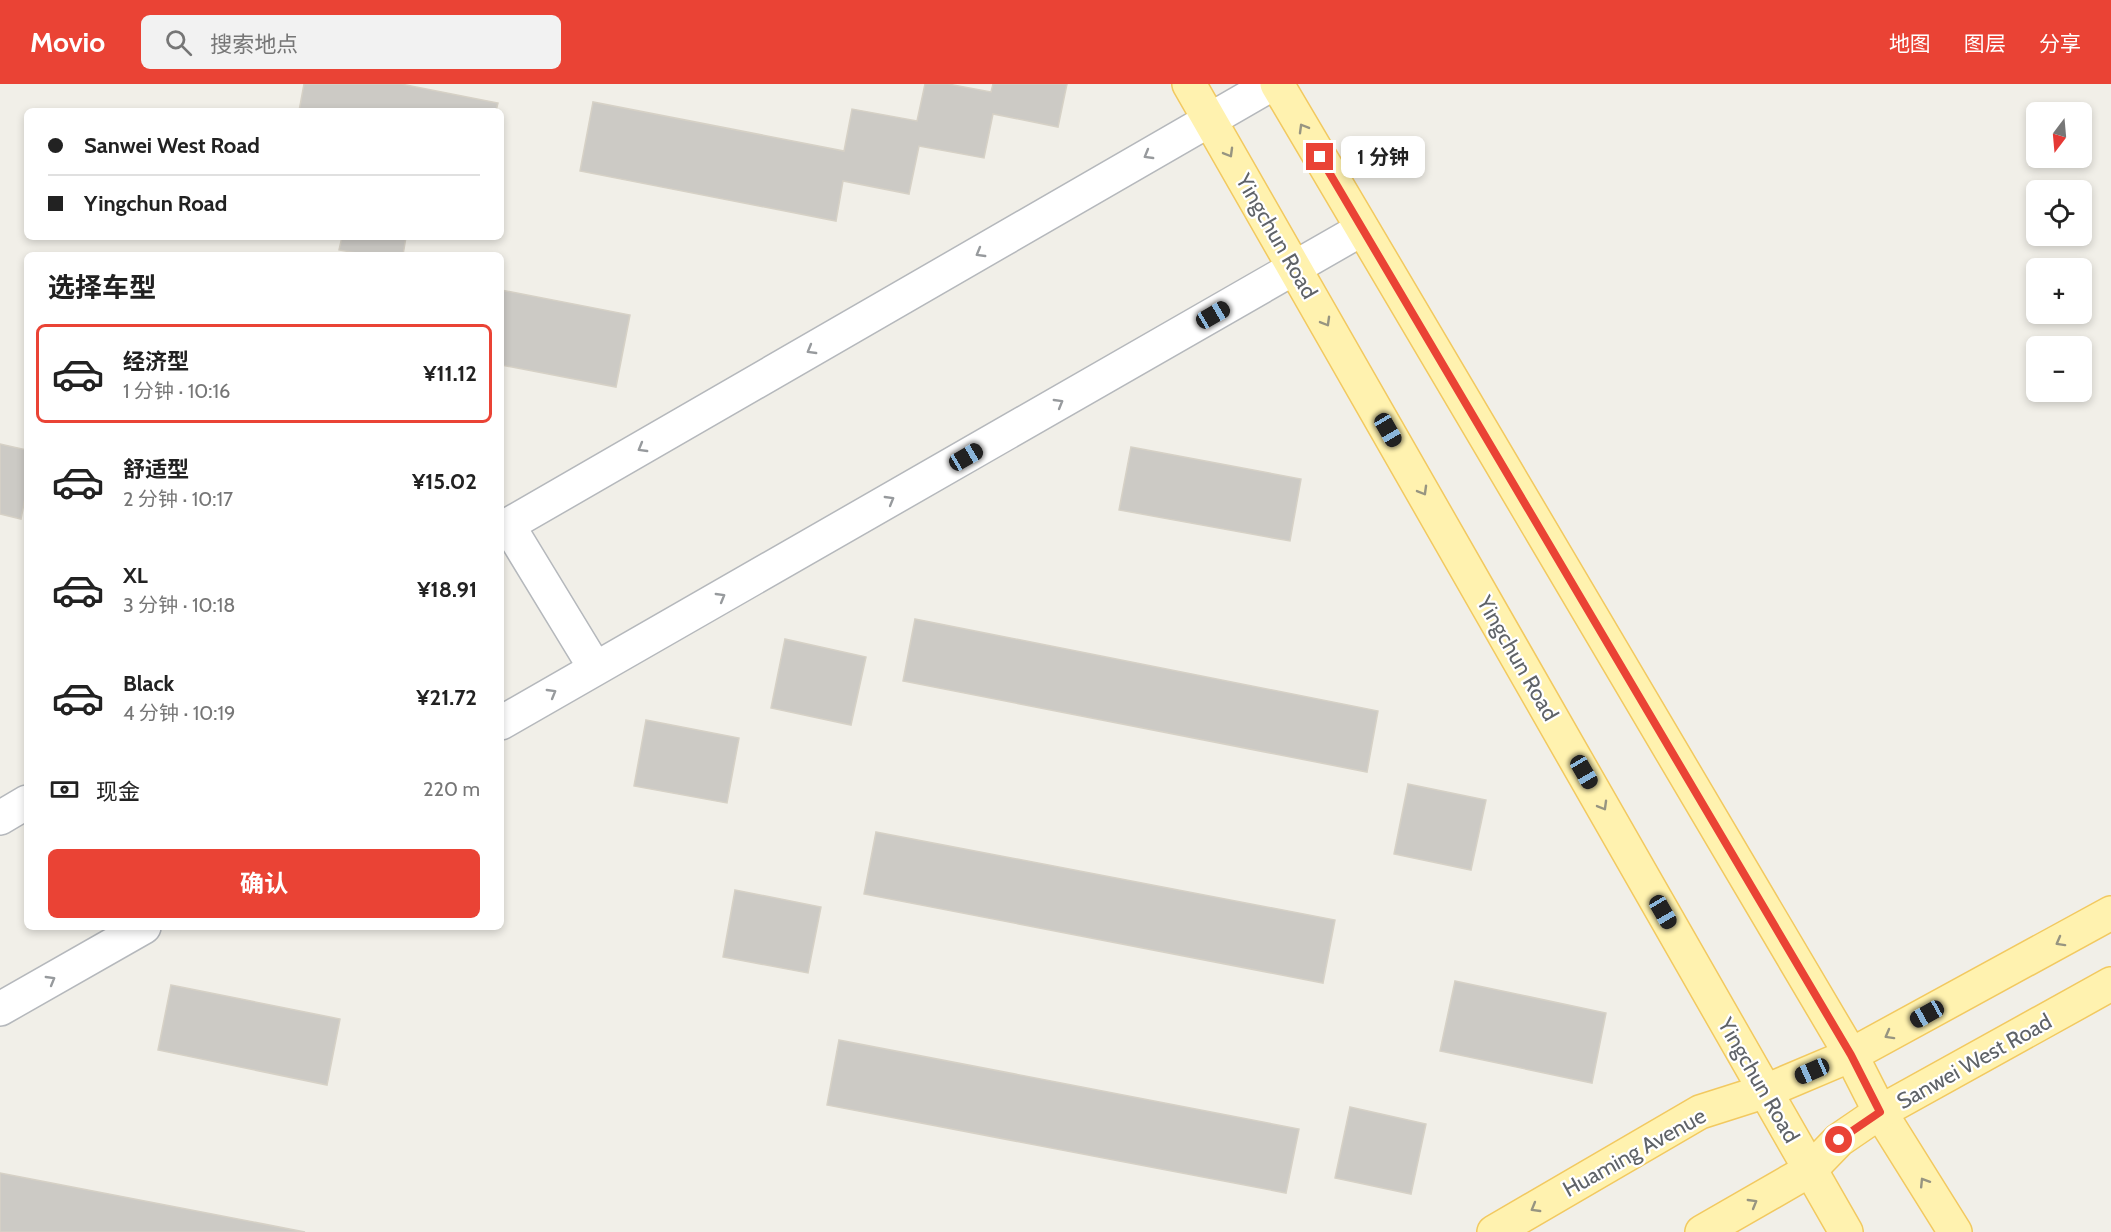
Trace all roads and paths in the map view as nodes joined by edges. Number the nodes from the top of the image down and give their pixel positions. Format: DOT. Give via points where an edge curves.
graph roads {
  1 [pos="1190,84"];
  2 [pos="1272,84"];
  3 [pos="1277,84"];
  4 [pos="1210,120"];
  5 [pos="1362,229"];
  6 [pos="1295,268"];
  7 [pos="504,527"];
  8 [pos="596,669"];
  9 [pos="504,721"];
  10 [pos="24,804"];
  11 [pos="0,818"];
  12 [pos="2111,913"];
  13 [pos="139,930"];
  14 [pos="2111,984"];
  15 [pos="0,1009"];
  16 [pos="1851,1055"];
  17 [pos="1766,1091"];
  18 [pos="1880,1112"];
  19 [pos="1810,1170"];
  20 [pos="1494,1232"];
  21 [pos="1702,1232"];
  22 [pos="1846,1232"];
  23 [pos="1955,1232"];
  1 -- 4 [label="main road, Yingchun Road"];
  2 -- 4 [label="street"];
  5 -- 3 [label="main road, one-way"];
  4 -- 6 [label="main road, Yingchun Road, one-way"];
  4 -- 7 [label="street, one-way"];
  5 -- 6 [label="street"];
  5 -- 16 [label="main road"];
  8 -- 6 [label="street, one-way"];
  6 -- 17 [label="main road, Yingchun Road, one-way"];
  7 -- 8 [label="street"];
  9 -- 8 [label="street, one-way"];
  10 -- 11 [label="street"];
  12 -- 16 [label="main road, one-way"];
  15 -- 13 [label="street, one-way"];
  14 -- 18 [label="main road, Sanwei West Road"];
  16 -- 17 [label="main road, Huaming Avenue"];
  16 -- 18 [label="main road"];
  17 -- 19 [label="main road, Yingchun Road"];
  17 -- 20 [label="main road, Huaming Avenue, one-way" via="1700,1112"];
  18 -- 19 [label="main road, Sanwei West Road" via="1839,1140"];
  23 -- 18 [label="main road, one-way"];
  21 -- 19 [label="main road, one-way"];
  19 -- 22 [label="main road, Yingchun Road"];
}
